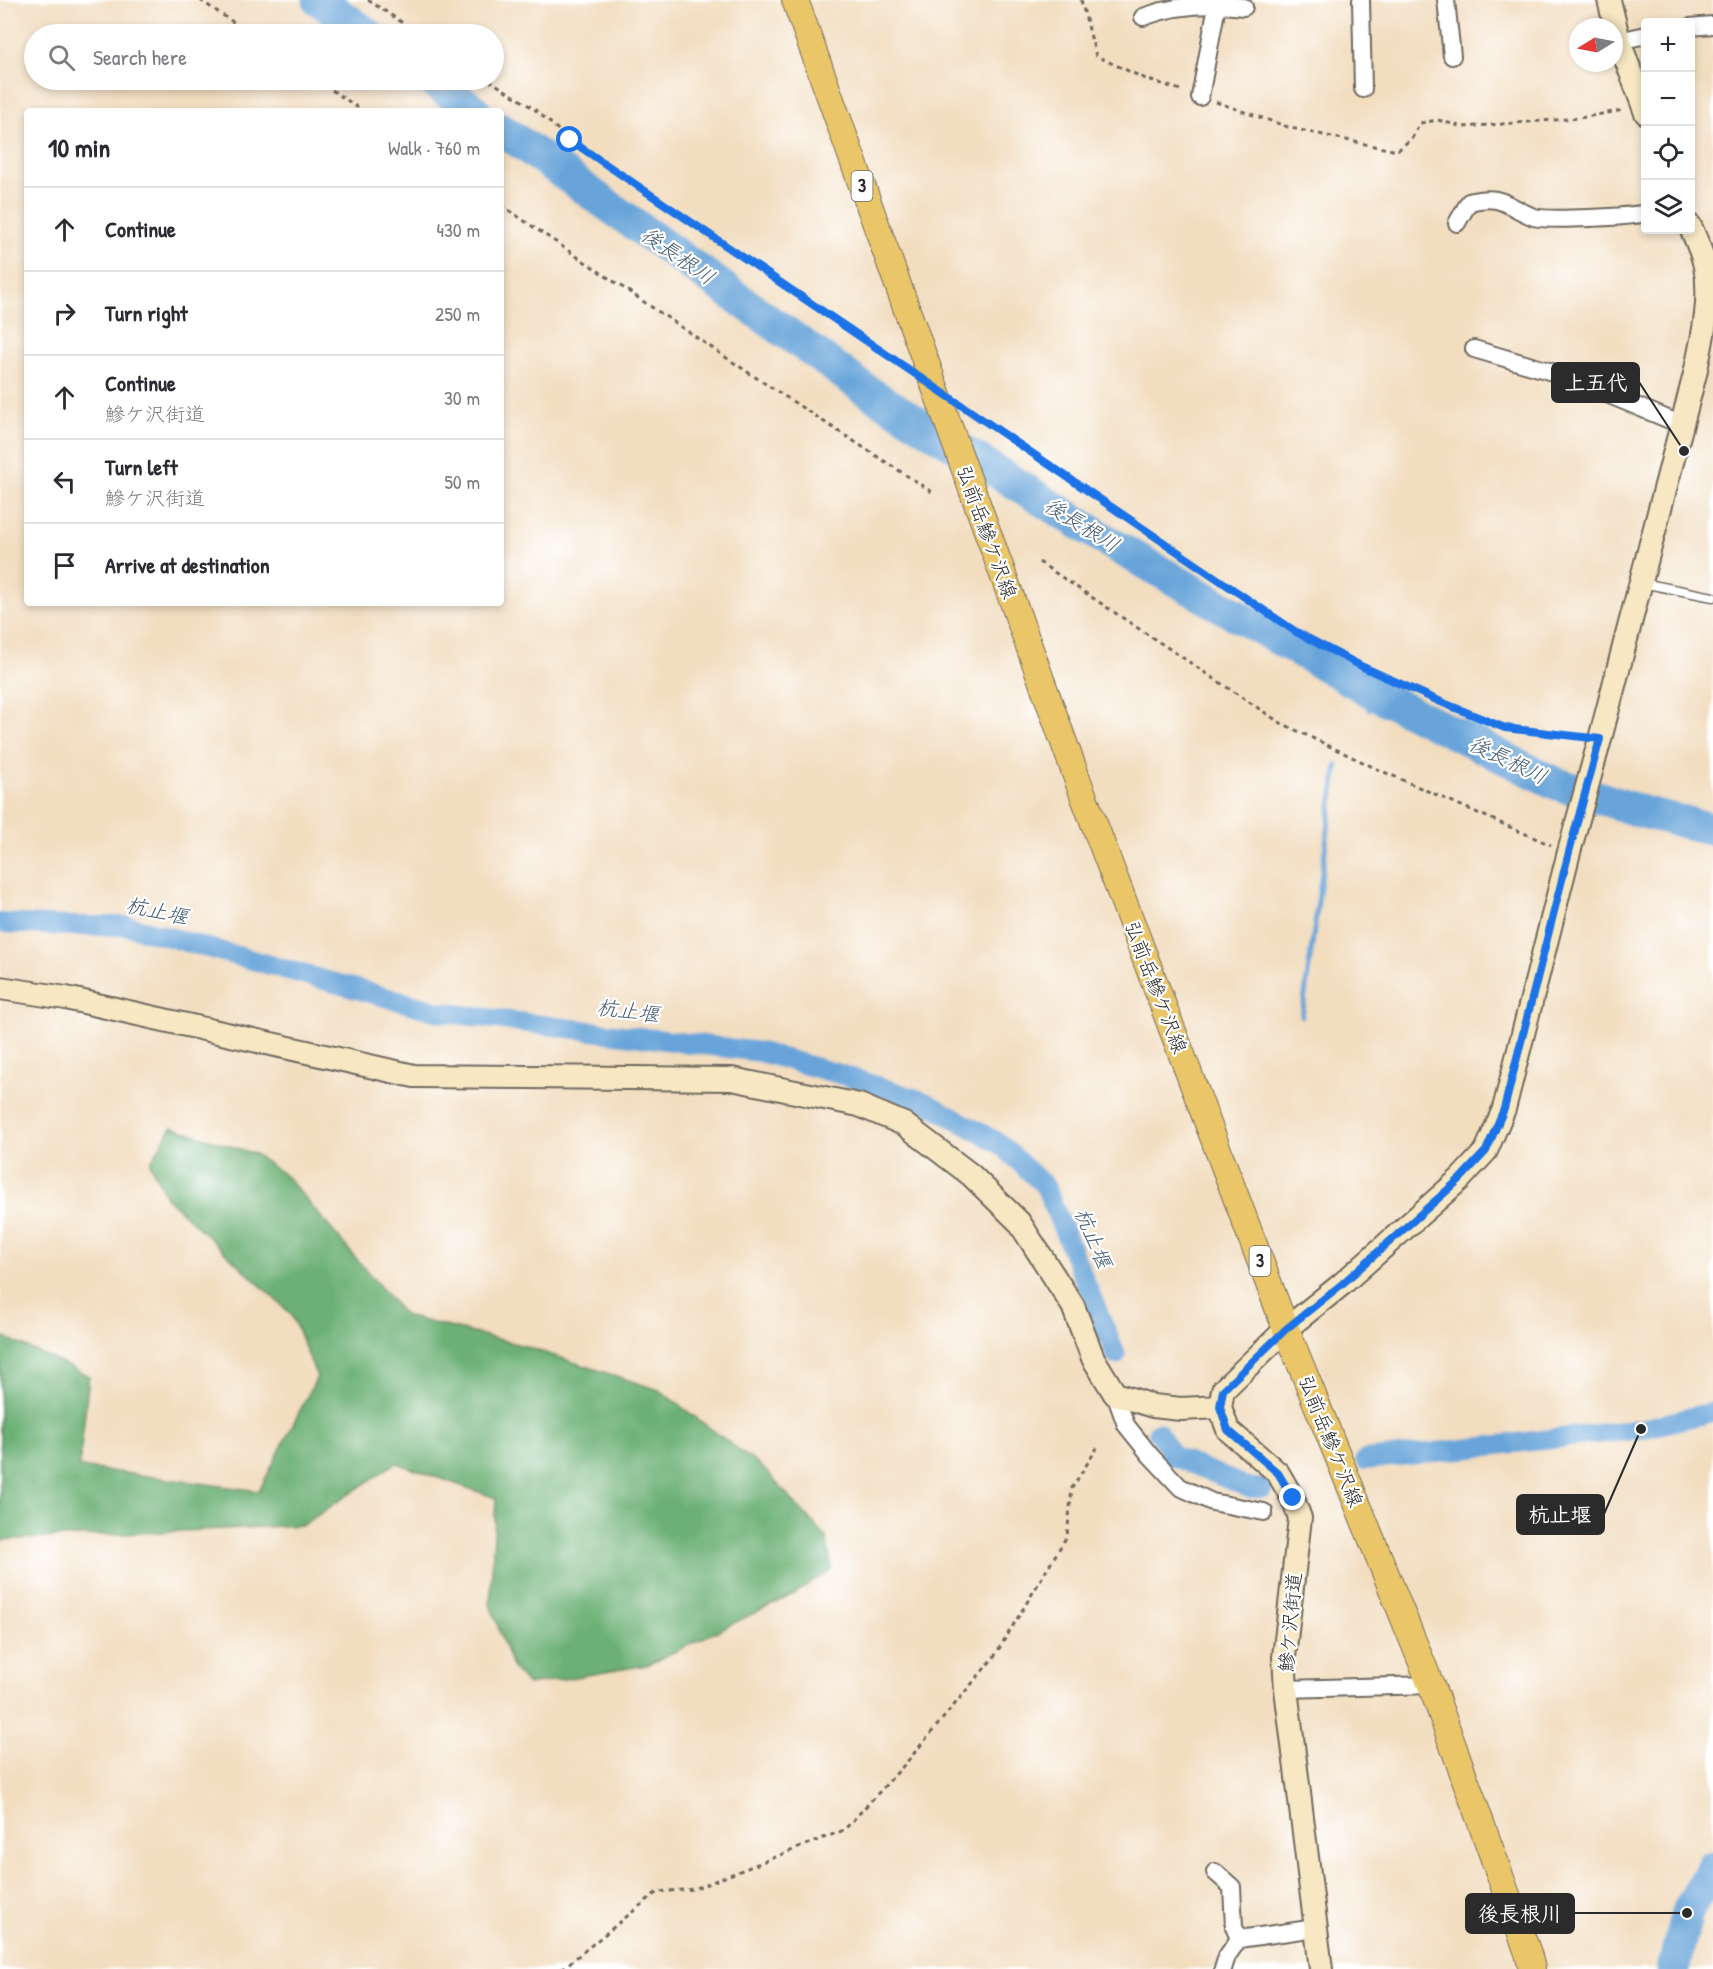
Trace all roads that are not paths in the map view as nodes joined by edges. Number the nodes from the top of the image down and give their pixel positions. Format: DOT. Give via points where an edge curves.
graph roads {
  1 [pos="795,0"];
  2 [pos="1361,0"];
  3 [pos="1446,0"];
  4 [pos="1609,0"];
  5 [pos="1218,2"];
  6 [pos="1244,7"];
  7 [pos="1143,17"];
  8 [pos="1613,18"];
  9 [pos="1713,25"];
  10 [pos="1695,27"];
  11 [pos="1641,36"];
  12 [pos="1623,40"];
  13 [pos="1623,52"];
  14 [pos="1452,56"];
  15 [pos="1363,89"];
  16 [pos="1200,97"];
  17 [pos="1641,102"];
  18 [pos="1641,213"];
  19 [pos="1457,223"];
  20 [pos="1694,234"];
  21 [pos="1708,259"];
  22 [pos="1474,349"];
  23 [pos="1682,425"];
  24 [pos="1641,583"];
  25 [pos="1713,597"];
  26 [pos="0,988"];
  27 [pos="1286,1329"];
  28 [pos="1115,1394"];
  29 [pos="1220,1407"];
  30 [pos="1264,1512"];
  31 [pos="1431,1685"];
  32 [pos="1286,1689"];
  33 [pos="1215,1872"];
  34 [pos="1316,1928"];
  35 [pos="1239,1939"];
  36 [pos="1224,1969"];
  37 [pos="1321,1969"];
  38 [pos="1532,1969"];
  1 -- 27 [label="main road, 弘前岳鰺ケ沢線 / 3, bridge" via="917,369 994,550"];
  2 -- 15 [label="street"];
  3 -- 14 [label="street"];
  4 -- 8 [label="street"];
  5 -- 6 [label="street"];
  5 -- 7 [label="street"];
  5 -- 16 [label="street"];
  9 -- 10 [label="street"];
  11 -- 12 [label="street"];
  13 -- 17 [label="street"];
  18 -- 19 [label="street" via="1536,218 1504,201 1483,198 1469,202"];
  20 -- 21 [label="street"];
  21 -- 23 [label="street" via="1704,325"];
  22 -- 23 [label="street" via="1559,374"];
  23 -- 24 [label="street"];
  24 -- 25 [label="lane"];
  24 -- 27 [label="street" via="1504,1109 1486,1151 1460,1179"];
  26 -- 28 [label="street" via="66,998 414,1076 732,1079 859,1105 904,1124 971,1175 1019,1222 1073,1306 1093,1358"];
  27 -- 29 [label="street" via="1223,1390"];
  27 -- 31 [label="main road, 弘前岳鰺ケ沢線 / 3"];
  28 -- 29 [label="street" via="1154,1406"];
  28 -- 30 [label="street" via="1126,1425 1180,1487 1212,1502"];
  29 -- 32 [label="street, 鰺ケ沢街道" via="1228,1430 1278,1473 1300,1518 1284,1657"];
  31 -- 32 [label="street"];
  31 -- 38 [label="main road, 弘前岳鰺ケ沢線 / 3"];
  32 -- 34 [label="street, 鰺ケ沢街道"];
  33 -- 35 [label="street" via="1232,1887 1234,1927"];
  34 -- 35 [label="street"];
  34 -- 37 [label="street, 鰺ケ沢街道"];
  35 -- 36 [label="street" via="1227,1956"];
}
